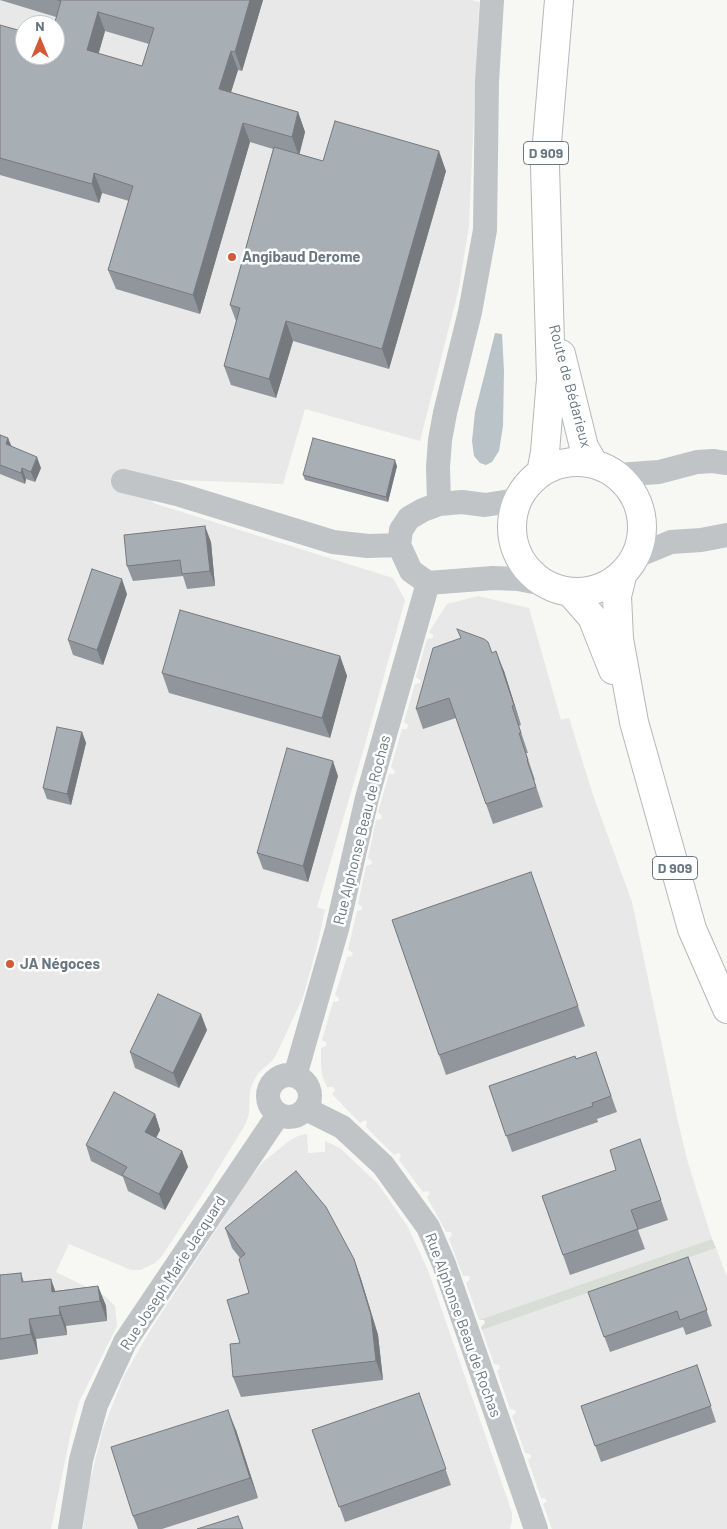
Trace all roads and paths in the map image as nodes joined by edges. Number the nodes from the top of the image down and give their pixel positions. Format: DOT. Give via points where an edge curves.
graph roads {
  1 [pos="492,0"];
  2 [pos="559,0"];
  3 [pos="549,306"];
  4 [pos="727,463"];
  5 [pos="605,469"];
  6 [pos="540,473"];
  7 [pos="123,481"];
  8 [pos="517,500"];
  9 [pos="439,504"];
  10 [pos="727,535"];
  11 [pos="399,545"];
  12 [pos="629,566"];
  13 [pos="428,583"];
  14 [pos="544,584"];
  15 [pos="570,593"];
  16 [pos="634,722"];
  17 [pos="727,1009"];
  18 [pos="295,1076"];
  19 [pos="306,1109"];
  20 [pos="278,1114"];
  21 [pos="70,1529"];
  22 [pos="536,1529"];
  1 -- 9 [label="street" via="487,82 485,230 470,312 445,413 439,458"];
  2 -- 3 [label="main road, Route de Bédarieux / D 909" via="545,166"];
  3 -- 5 [label="main road, Route de Bédarieux / D 909" via="584,447"];
  3 -- 6 [label="main road, Route de Bédarieux / D 909" via="551,379 545,452"];
  4 -- 5 [label="street" via="697,462 660,472"];
  5 -- 6 [label="main road" via="575,462 557,465"];
  5 -- 12 [label="main road" via="630,487 639,503 643,520 642,538"];
  6 -- 8 [label="main road"];
  7 -- 11 [label="street" via="333,542"];
  8 -- 9 [label="street" via="485,506 462,502"];
  8 -- 14 [label="main road" via="512,538 518,556 529,572"];
  9 -- 11 [label="street" via="409,518"];
  10 -- 12 [label="street" via="671,542"];
  11 -- 13 [label="street" via="411,571"];
  12 -- 15 [label="main road" via="607,586 589,592"];
  12 -- 16 [label="main road, D 909" via="617,596 618,639"];
  13 -- 14 [label="street" via="494,578"];
  13 -- 18 [label="street, Rue Alphonse Beau de Rochas" via="367,798 337,929"];
  14 -- 15 [label="main road"];
  15 -- 16 [label="main road, D 909" via="592,617"];
  16 -- 17 [label="main road, D 909" via="692,929"];
  18 -- 19 [label="street" via="307,1086 310,1094"];
  18 -- 20 [label="street" via="280,1077 270,1088 269,1103"];
  19 -- 20 [label="street" via="293,1117"];
  19 -- 22 [label="street, Rue Alphonse Beau de Rochas" via="342,1127 383,1165 428,1227 444,1264"];
  20 -- 21 [label="street, Rue Joseph Marie Jacquard" via="125,1342 96,1405 81,1460"];
}
